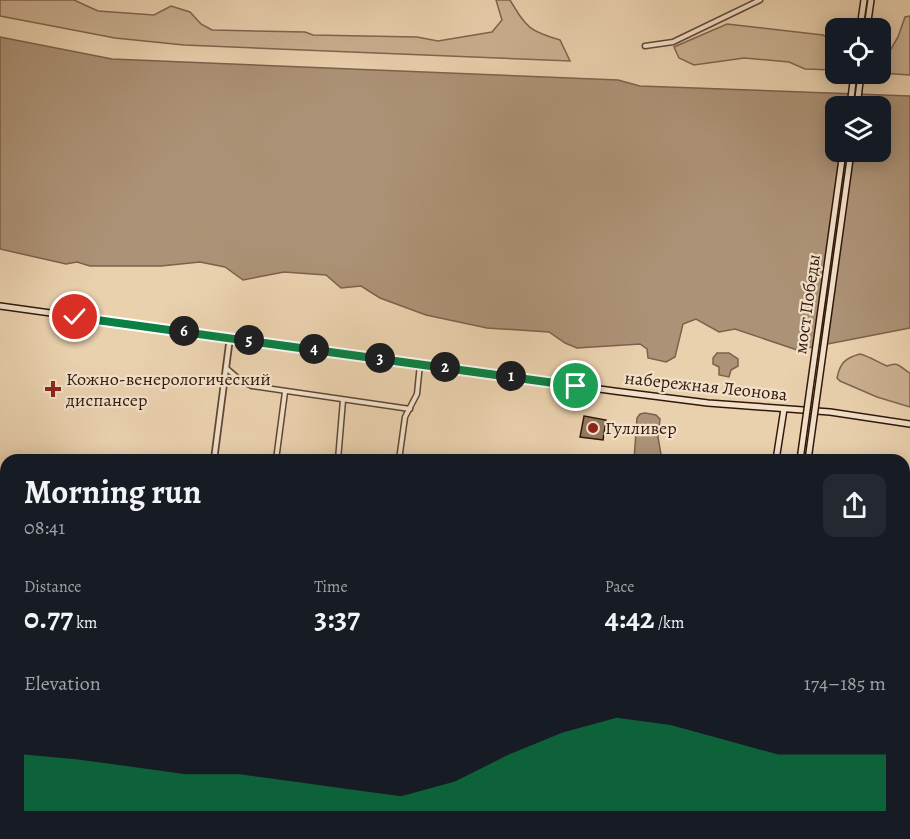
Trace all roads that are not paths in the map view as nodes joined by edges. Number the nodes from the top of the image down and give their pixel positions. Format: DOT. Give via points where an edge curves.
graph roads {
  1 [pos="760,0"];
  2 [pos="864,0"];
  3 [pos="871,0"];
  4 [pos="861,18"];
  5 [pos="868,18"];
  6 [pos="645,46"];
  7 [pos="842,162"];
  8 [pos="850,162"];
  9 [pos="0,306"];
  10 [pos="230,338"];
  11 [pos="420,363"];
  12 [pos="226,368"];
  13 [pos="285,392"];
  14 [pos="342,400"];
  15 [pos="410,409"];
  16 [pos="784,410"];
  17 [pos="910,424"];
  18 [pos="215,454"];
  19 [pos="277,454"];
  20 [pos="338,454"];
  21 [pos="400,454"];
  22 [pos="777,454"];
  23 [pos="801,454"];
  24 [pos="809,454"];
  1 -- 6 [label="street" via="673,42"];
  2 -- 4 [label="main road"];
  3 -- 5 [label="main road"];
  7 -- 23 [label="main road, мост Победы, bridge"];
  8 -- 24 [label="main road, bridge"];
  9 -- 10 [label="main road, набережная Леонова"];
  10 -- 11 [label="main road, набережная Леонова"];
  10 -- 12 [label="street"];
  11 -- 15 [label="street" via="417,394"];
  11 -- 16 [label="main road, набережная Леонова" via="626,393"];
  12 -- 13 [label="street" via="252,386"];
  12 -- 18 [label="street"];
  13 -- 14 [label="street"];
  13 -- 19 [label="street"];
  14 -- 15 [label="street"];
  14 -- 20 [label="street"];
  15 -- 21 [label="street" via="405,417"];
  16 -- 17 [label="main road, набережная Леонова" via="830,412"];
  16 -- 22 [label="main road"];
}
